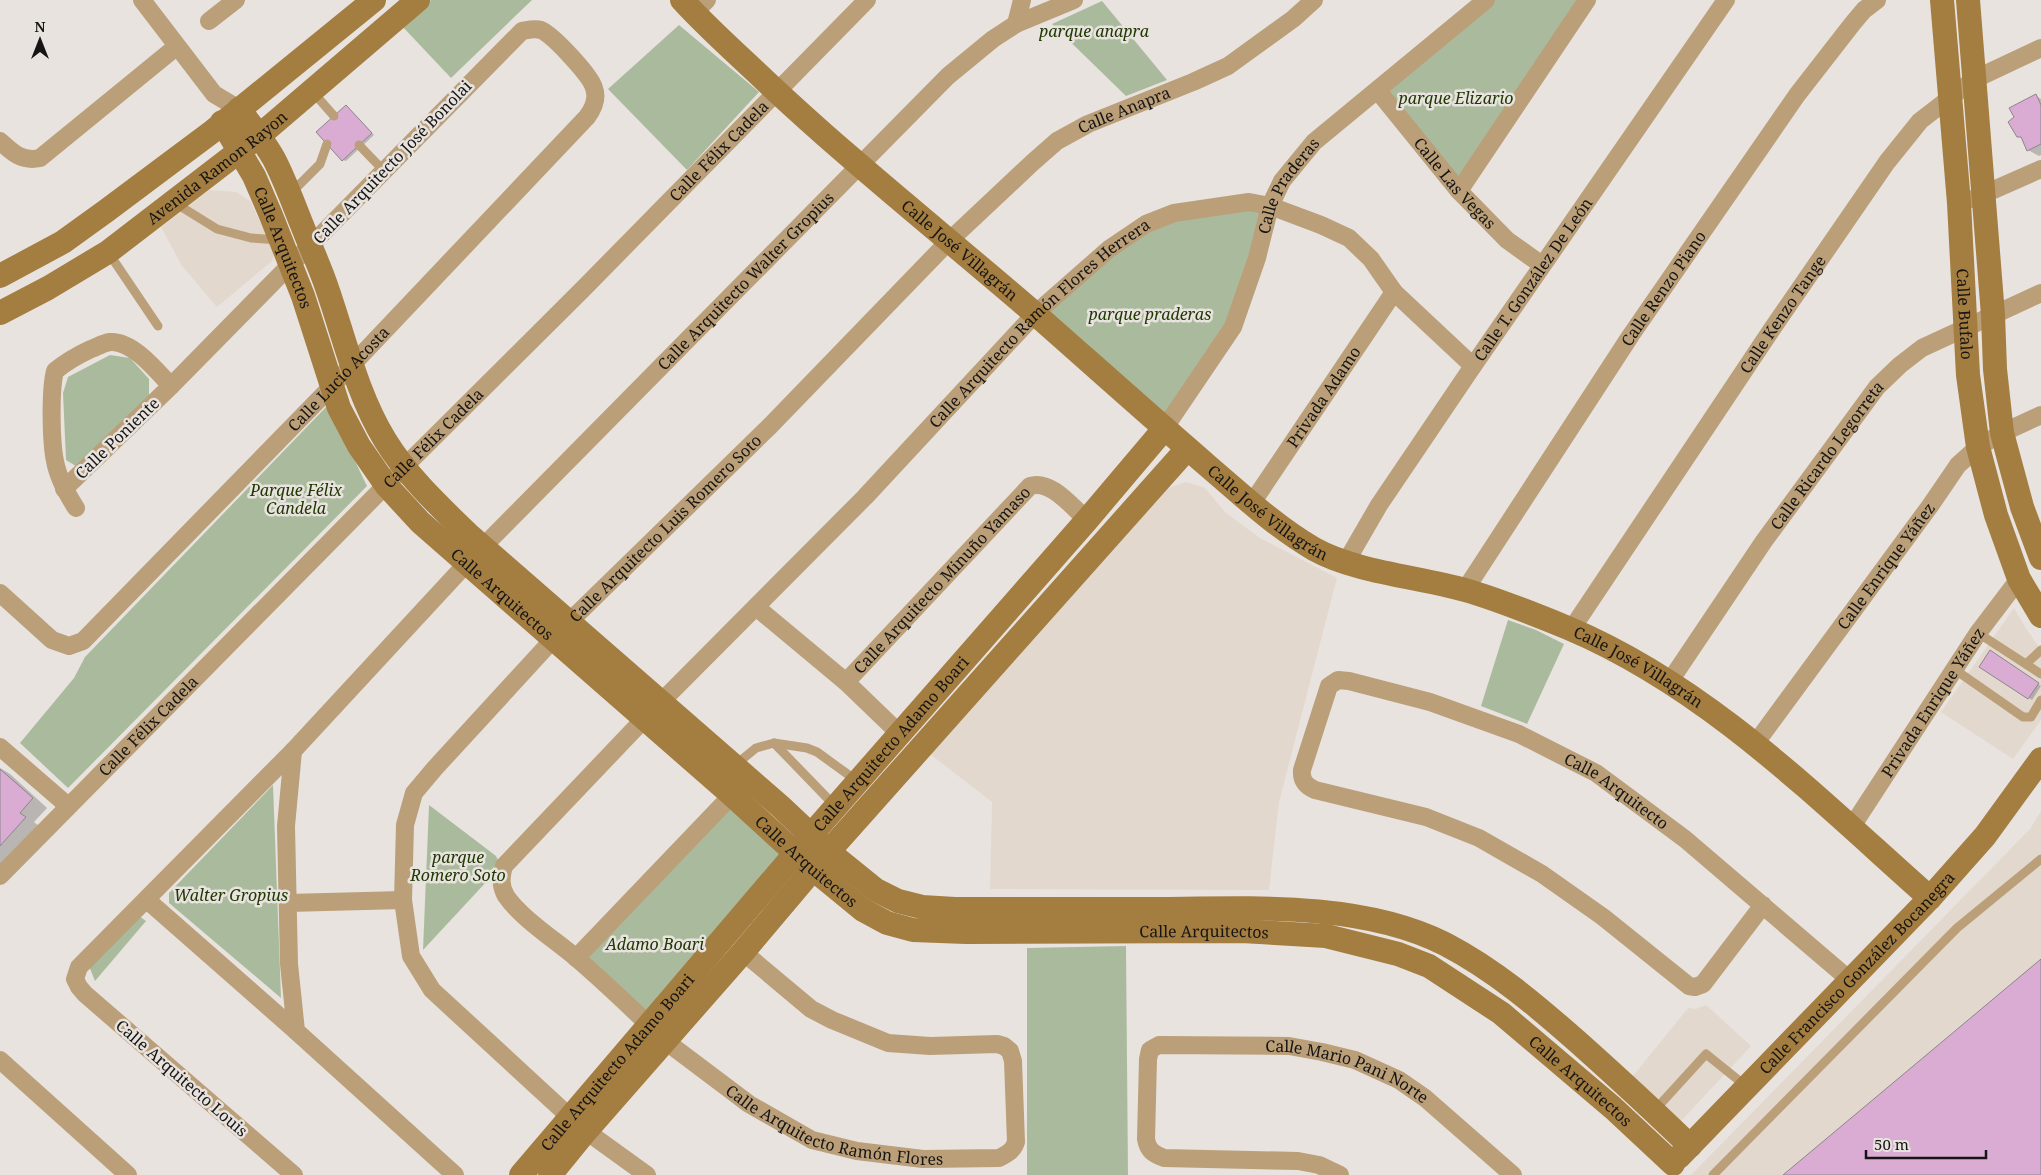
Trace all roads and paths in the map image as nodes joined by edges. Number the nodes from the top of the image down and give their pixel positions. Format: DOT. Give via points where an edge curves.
graph roads {
  1 [pos="142,0"];
  2 [pos="236,0"];
  3 [pos="374,0"];
  4 [pos="418,0"];
  5 [pos="867,0"];
  6 [pos="1022,0"];
  7 [pos="1074,0"];
  8 [pos="1314,0"];
  9 [pos="1486,0"];
  10 [pos="1587,0"];
  11 [pos="1726,0"];
  12 [pos="1877,0"];
  13 [pos="1942,0"];
  14 [pos="1968,0"];
  15 [pos="694,4"];
  16 [pos="209,22"];
  17 [pos="1016,24"];
  18 [pos="532,29"];
  19 [pos="176,47"];
  20 [pos="2041,48"];
  21 [pos="1973,80"];
  22 [pos="312,91"];
  23 [pos="1378,91"];
  24 [pos="777,92"];
  25 [pos="1951,95"];
  26 [pos="230,116"];
  27 [pos="334,116"];
  28 [pos="259,136"];
  29 [pos="0,141"];
  30 [pos="327,144"];
  31 [pos="359,145"];
  32 [pos="239,151"];
  33 [pos="858,166"];
  34 [pos="2041,169"];
  35 [pos="384,171"];
  36 [pos="1459,191"];
  37 [pos="290,194"];
  38 [pos="1984,196"];
  39 [pos="173,202"];
  40 [pos="1959,204"];
  41 [pos="1270,206"];
  42 [pos="280,240"];
  43 [pos="949,241"];
  44 [pos="310,246"];
  45 [pos="108,252"];
  46 [pos="290,265"];
  47 [pos="1542,265"];
  48 [pos="0,276"];
  49 [pos="1394,292"];
  50 [pos="2041,293"];
  51 [pos="0,313"];
  52 [pos="1035,314"];
  53 [pos="1994,315"];
  54 [pos="158,326"];
  55 [pos="1966,329"];
  56 [pos="352,366"];
  57 [pos="1473,366"];
  58 [pos="171,386"];
  59 [pos="332,386"];
  60 [pos="2041,415"];
  61 [pos="1164,429"];
  62 [pos="2002,433"];
  63 [pos="1978,447"];
  64 [pos="1187,449"];
  65 [pos="404,467"];
  66 [pos="386,485"];
  67 [pos="64,489"];
  68 [pos="1252,503"];
  69 [pos="76,508"];
  70 [pos="1087,520"];
  71 [pos="475,555"];
  72 [pos="2041,558"];
  73 [pos="1346,562"];
  74 [pos="2019,579"];
  75 [pos="1465,590"];
  76 [pos="0,593"];
  77 [pos="756,607"];
  78 [pos="2041,616"];
  79 [pos="570,621"];
  80 [pos="1571,630"];
  81 [pos="1978,633"];
  82 [pos="552,639"];
  83 [pos="2041,650"];
  84 [pos="2026,664"];
  85 [pos="1954,669"];
  86 [pos="2041,674"];
  87 [pos="1670,681"];
  88 [pos="846,682"];
  89 [pos="2041,700"];
  90 [pos="653,710"];
  91 [pos="2037,716"];
  92 [pos="900,734"];
  93 [pos="774,743"];
  94 [pos="1755,744"];
  95 [pos="0,747"];
  96 [pos="293,751"];
  97 [pos="2041,759"];
  98 [pos="734,766"];
  99 [pos="858,782"];
  100 [pos="732,795"];
  101 [pos="67,805"];
  102 [pos="835,807"];
  103 [pos="1851,828"];
  104 [pos="811,835"];
  105 [pos="829,852"];
  106 [pos="2041,859"];
  107 [pos="804,861"];
  108 [pos="0,876"];
  109 [pos="506,896"];
  110 [pos="1930,898"];
  111 [pos="146,900"];
  112 [pos="403,900"];
  113 [pos="288,903"];
  114 [pos="1763,904"];
  115 [pos="1069,909"];
  116 [pos="1069,932"];
  117 [pos="1443,943"];
  118 [pos="743,952"];
  119 [pos="576,958"];
  120 [pos="1429,966"];
  121 [pos="75,979"];
  122 [pos="1851,981"];
  123 [pos="296,1031"];
  124 [pos="657,1033"];
  125 [pos="0,1060"];
  126 [pos="1748,1088"];
  127 [pos="1654,1111"];
  128 [pos="578,1124"];
  129 [pos="1690,1146"];
  130 [pos="1668,1169"];
  131 [pos="1509,1174"];
  132 [pos="128,1175"];
  133 [pos="294,1175"];
  134 [pos="455,1175"];
  135 [pos="521,1175"];
  136 [pos="550,1175"];
  137 [pos="647,1175"];
  138 [pos="1340,1175"];
  139 [pos="1713,1175"];
  1 -- 19 [label="street"];
  2 -- 16 [label="street"];
  3 -- 26 [label="street, Avenida Ramon Rayon"];
  4 -- 22 [label="street, Avenida Ramon Rayon"];
  5 -- 24 [label="street, Calle Félix Cadela"];
  6 -- 17 [label="street"];
  7 -- 17 [label="street, Calle Arquitecto Walter Gropius"];
  8 -- 43 [label="street, Calle Anapra" via="1228,66 1088,124 1057,141"];
  9 -- 23 [label="street, Calle Praderas"];
  10 -- 36 [label="street"];
  11 -- 47 [label="street, Calle T. González De León"];
  12 -- 75 [label="street, Calle Renzo Piano" via="1858,16 1797,95 1631,335"];
  13 -- 25 [label="street, Calle Bufalo"];
  14 -- 21 [label="street, Calle Bufalo"];
  15 -- 24 [label="street, Calle José Villagrán"];
  17 -- 33 [label="street, Calle Arquitecto Walter Gropius" via="993,38 948,76"];
  18 -- 35 [label="street, Calle Arquitecto José Bonolai" via="522,31"];
  18 -- 56 [label="street, Calle Lucio Acosta" via="549,34 591,80 595,89 593,109"];
  19 -- 26 [label="street"];
  19 -- 29 [label="street" via="40,158 30,160 16,155"];
  20 -- 21 [label="street, Calle Kenzo Tange"];
  21 -- 25 [label="street, Calle Kenzo Tange"];
  21 -- 38 [label="street, Calle Bufalo"];
  22 -- 27 [label="lane"];
  22 -- 28 [label="street, Avenida Ramon Rayon"];
  23 -- 36 [label="street, Calle Las Vegas"];
  23 -- 41 [label="street, Calle Praderas" via="1314,142 1282,181"];
  24 -- 33 [label="street, Calle José Villagrán"];
  24 -- 65 [label="street, Calle Félix Cadela"];
  25 -- 40 [label="street, Calle Bufalo"];
  25 -- 80 [label="street, Calle Kenzo Tange" via="1920,121 1887,162"];
  26 -- 28 [label="street, Calle Arquitectos"];
  26 -- 32 [label="street, Calle Arquitectos"];
  26 -- 48 [label="street, Avenida Ramon Rayon" via="63,242"];
  28 -- 32 [label="street, Avenida Ramon Rayon"];
  28 -- 37 [label="street, Calle Arquitectos"];
  30 -- 37 [label="lane" via="320,164"];
  31 -- 35 [label="lane"];
  32 -- 39 [label="street, Avenida Ramon Rayon"];
  32 -- 42 [label="street, Calle Arquitectos" via="254,176"];
  33 -- 43 [label="street, Calle José Villagrán"];
  33 -- 71 [label="street, Calle Arquitecto Walter Gropius"];
  34 -- 38 [label="street"];
  35 -- 44 [label="street, Calle Arquitecto José Bonolai"];
  36 -- 47 [label="street, Calle Las Vegas" via="1507,240"];
  37 -- 44 [label="street, Calle Arquitectos"];
  38 -- 40 [label="street"];
  38 -- 53 [label="street, Calle Bufalo"];
  39 -- 42 [label="lane" via="217,228 251,238"];
  39 -- 45 [label="street, Avenida Ramon Rayon"];
  40 -- 55 [label="street, Calle Bufalo"];
  41 -- 49 [label="street, Calle Arquitecto Ramón Flores Herrera" via="1349,238 1372,259"];
  41 -- 52 [label="street, Calle Arquitecto Ramón Flores Herrera" via="1248,202 1196,208 1174,212 1146,224 1110,249"];
  41 -- 61 [label="street, Calle Praderas" via="1257,258 1233,327"];
  42 -- 46 [label="street, Calle Arquitectos"];
  43 -- 52 [label="street, Calle José Villagrán"];
  43 -- 79 [label="street, Calle Arquitecto Luis Romero Soto" via="770,426"];
  44 -- 46 [label="street, Calle Arquitecto José Bonolai"];
  44 -- 56 [label="street, Calle Arquitectos" via="327,287"];
  45 -- 51 [label="street, Avenida Ramon Rayon"];
  45 -- 54 [label="lane"];
  46 -- 58 [label="street, Calle Arquitecto José Bonolai"];
  46 -- 59 [label="street, Calle Arquitectos"];
  47 -- 57 [label="street, Calle T. González De León"];
  49 -- 57 [label="street, Calle Arquitecto Ramón Flores Herrera"];
  49 -- 68 [label="street, Privada Adamo"];
  50 -- 53 [label="street, Calle Ricardo Legorreta"];
  52 -- 61 [label="street, Calle José Villagrán"];
  52 -- 77 [label="street, Calle Arquitecto Ramón Flores Herrera"];
  53 -- 55 [label="street, Calle Ricardo Legorreta"];
  53 -- 62 [label="street, Calle Bufalo" via="1995,369"];
  55 -- 63 [label="street, Calle Bufalo" via="1968,374"];
  55 -- 87 [label="street, Calle Ricardo Legorreta" via="1922,348 1877,387 1764,541"];
  56 -- 59 [label="street, Calle Lucio Acosta"];
  56 -- 65 [label="street, Calle Arquitectos" via="385,440"];
  57 -- 73 [label="street, Calle T. González De León" via="1379,505"];
  58 -- 67 [label="street, Calle Poniente"];
  58 -- 67 [label="street" via="145,360 117,342 108,342 72,358 55,371 52,392 55,462"];
  59 -- 66 [label="street, Calle Arquitectos" via="339,408 359,446"];
  59 -- 76 [label="street, Calle Lucio Acosta" via="83,641 69,646 52,640"];
  60 -- 62 [label="street, Calle Enrique Yáñez"];
  61 -- 64 [label="street, Calle José Villagrán"];
  61 -- 70 [label="street, Calle Arquitecto Adamo Boari"];
  62 -- 63 [label="street, Calle Enrique Yáñez"];
  62 -- 72 [label="street, Calle Bufalo" via="2022,507"];
  63 -- 74 [label="street, Calle Bufalo" via="1996,515"];
  63 -- 94 [label="street, Calle Enrique Yáñez" via="1958,465"];
  64 -- 68 [label="street, Calle José Villagrán"];
  64 -- 105 [label="street, Calle Arquitecto Adamo Boari"];
  65 -- 66 [label="street, Calle Félix Cadela"];
  65 -- 71 [label="street, Calle Arquitectos"];
  66 -- 71 [label="street, Calle Arquitectos" via="420,522"];
  66 -- 101 [label="street, Calle Félix Cadela"];
  67 -- 69 [label="street"];
  68 -- 73 [label="street, Calle José Villagrán" via="1293,536"];
  70 -- 88 [label="street, Calle Arquitecto Minuño Yamaso" via="1044,485 1030,486"];
  70 -- 92 [label="street, Calle Arquitecto Adamo Boari"];
  71 -- 79 [label="street, Calle Arquitectos"];
  71 -- 82 [label="street, Calle Arquitectos"];
  71 -- 96 [label="street, Calle Arquitecto Walter Gropius"];
  73 -- 75 [label="street, Calle José Villagrán"];
  74 -- 78 [label="street, Calle Bufalo"];
  74 -- 81 [label="street, Privada Enrique Yáñez"];
  75 -- 80 [label="street, Calle José Villagrán"];
  77 -- 88 [label="street"];
  77 -- 90 [label="street, Calle Arquitecto Ramón Flores Herrera"];
  79 -- 82 [label="street, Calle Arquitecto Luis Romero Soto"];
  79 -- 90 [label="street, Calle Arquitectos"];
  80 -- 87 [label="street, Calle José Villagrán"];
  81 -- 84 [label="lane"];
  81 -- 85 [label="street, Privada Enrique Yáñez"];
  82 -- 90 [label="street, Calle Arquitectos"];
  82 -- 112 [label="street, Calle Arquitecto Luis Romero Soto" via="414,793 405,825"];
  83 -- 84 [label="lane"];
  84 -- 86 [label="lane"];
  85 -- 91 [label="lane" via="2023,717"];
  85 -- 103 [label="street, Privada Enrique Yáñez"];
  87 -- 94 [label="street, Calle José Villagrán"];
  88 -- 92 [label="street"];
  89 -- 91 [label="lane"];
  90 -- 98 [label="street, Calle Arquitectos"];
  90 -- 100 [label="street, Calle Arquitectos"];
  90 -- 109 [label="street, Calle Arquitecto Ramón Flores Herrera" via="504,866 501,878"];
  92 -- 99 [label="street, Calle Arquitecto Adamo Boari"];
  93 -- 98 [label="lane" via="756,748"];
  93 -- 99 [label="lane" via="817,752"];
  93 -- 102 [label="lane"];
  94 -- 103 [label="street, Calle José Villagrán"];
  95 -- 101 [label="street"];
  96 -- 111 [label="street, Calle Arquitecto Walter Gropius"];
  96 -- 113 [label="street" via="286,826"];
  97 -- 110 [label="street, Calle Francisco González Bocanegra" via="1985,836"];
  98 -- 104 [label="street, Calle Arquitectos"];
  99 -- 102 [label="street, Calle Arquitecto Adamo Boari"];
  100 -- 107 [label="street, Calle Arquitectos"];
  100 -- 119 [label="street"];
  101 -- 108 [label="street, Calle Félix Cadela"];
  102 -- 104 [label="street, Calle Arquitecto Adamo Boari"];
  103 -- 110 [label="street, Calle José Villagrán"];
  104 -- 105 [label="street, Calle Arquitectos"];
  104 -- 107 [label="street, Calle Arquitecto Adamo Boari"];
  105 -- 107 [label="street, Calle Arquitecto Adamo Boari"];
  105 -- 115 [label="street, Calle Arquitectos" via="876,890 898,901 922,907"];
  106 -- 139 [label="lane" via="1957,928"];
  107 -- 116 [label="street, Calle Arquitectos" via="863,910 887,924 913,930"];
  107 -- 118 [label="street, Calle Arquitecto Adamo Boari"];
  107 -- 124 [label="street, Calle Arquitecto Adamo Boari"];
  109 -- 119 [label="street, Calle Arquitecto Ramón Flores"];
  110 -- 122 [label="street, Calle Francisco González Bocanegra"];
  111 -- 121 [label="street, Calle Arquitecto Walter Gropius" via="79,967"];
  111 -- 123 [label="street"];
  112 -- 113 [label="street"];
  112 -- 128 [label="street, Calle Arquitecto Luis Romero Soto" via="411,956 432,990"];
  113 -- 123 [label="street"];
  114 -- 114 [label="street, Calle Arquitecto" via="1685,839 1596,773 1519,734 1430,702 1349,681 1338,680 1329,686 1302,770 1304,782 1315,790 1426,817 1479,838 1542,874 1603,917 1689,986 1703,984"];
  114 -- 122 [label="street, Calle Arquitecto"];
  115 -- 116 [label="street"];
  115 -- 117 [label="street, Calle Arquitectos" via="1322,911 1372,920"];
  116 -- 120 [label="street, Calle Arquitectos" via="1242,932 1326,936 1398,954"];
  117 -- 120 [label="street"];
  117 -- 127 [label="street, Calle Arquitectos" via="1515,989"];
  118 -- 124 [label="street, Calle Arquitecto Adamo Boari"];
  118 -- 124 [label="street, Calle Arquitecto Ramón Flores" via="811,1009 888,1043 1004,1046 1010,1051 1013,1061 1016,1142 1008,1154 980,1160 923,1159 857,1151 812,1140 749,1104"];
  119 -- 124 [label="street, Calle Arquitecto Ramón Flores"];
  120 -- 130 [label="street, Calle Arquitectos" via="1522,1029 1613,1108"];
  121 -- 133 [label="street, Calle Arquitecto Louis" via="85,994"];
  122 -- 126 [label="street, Calle Francisco González Bocanegra"];
  123 -- 134 [label="street"];
  124 -- 128 [label="street, Calle Arquitecto Adamo Boari"];
  125 -- 132 [label="street"];
  126 -- 127 [label="lane" via="1706,1054"];
  126 -- 129 [label="street, Calle Francisco González Bocanegra"];
  127 -- 129 [label="street, Calle Arquitectos"];
  128 -- 135 [label="street, Calle Arquitecto Adamo Boari"];
  128 -- 136 [label="street, Calle Arquitecto Adamo Boari"];
  128 -- 137 [label="street, Calle Arquitecto Luis Romero Soto"];
  129 -- 130 [label="street, Calle Francisco González Bocanegra"];
  131 -- 138 [label="street, Calle Mario Pani Norte" via="1425,1098 1399,1080 1355,1060 1289,1046 1159,1046 1150,1050 1146,1139 1150,1150 1164,1158 1298,1161 1319,1165"];
}
